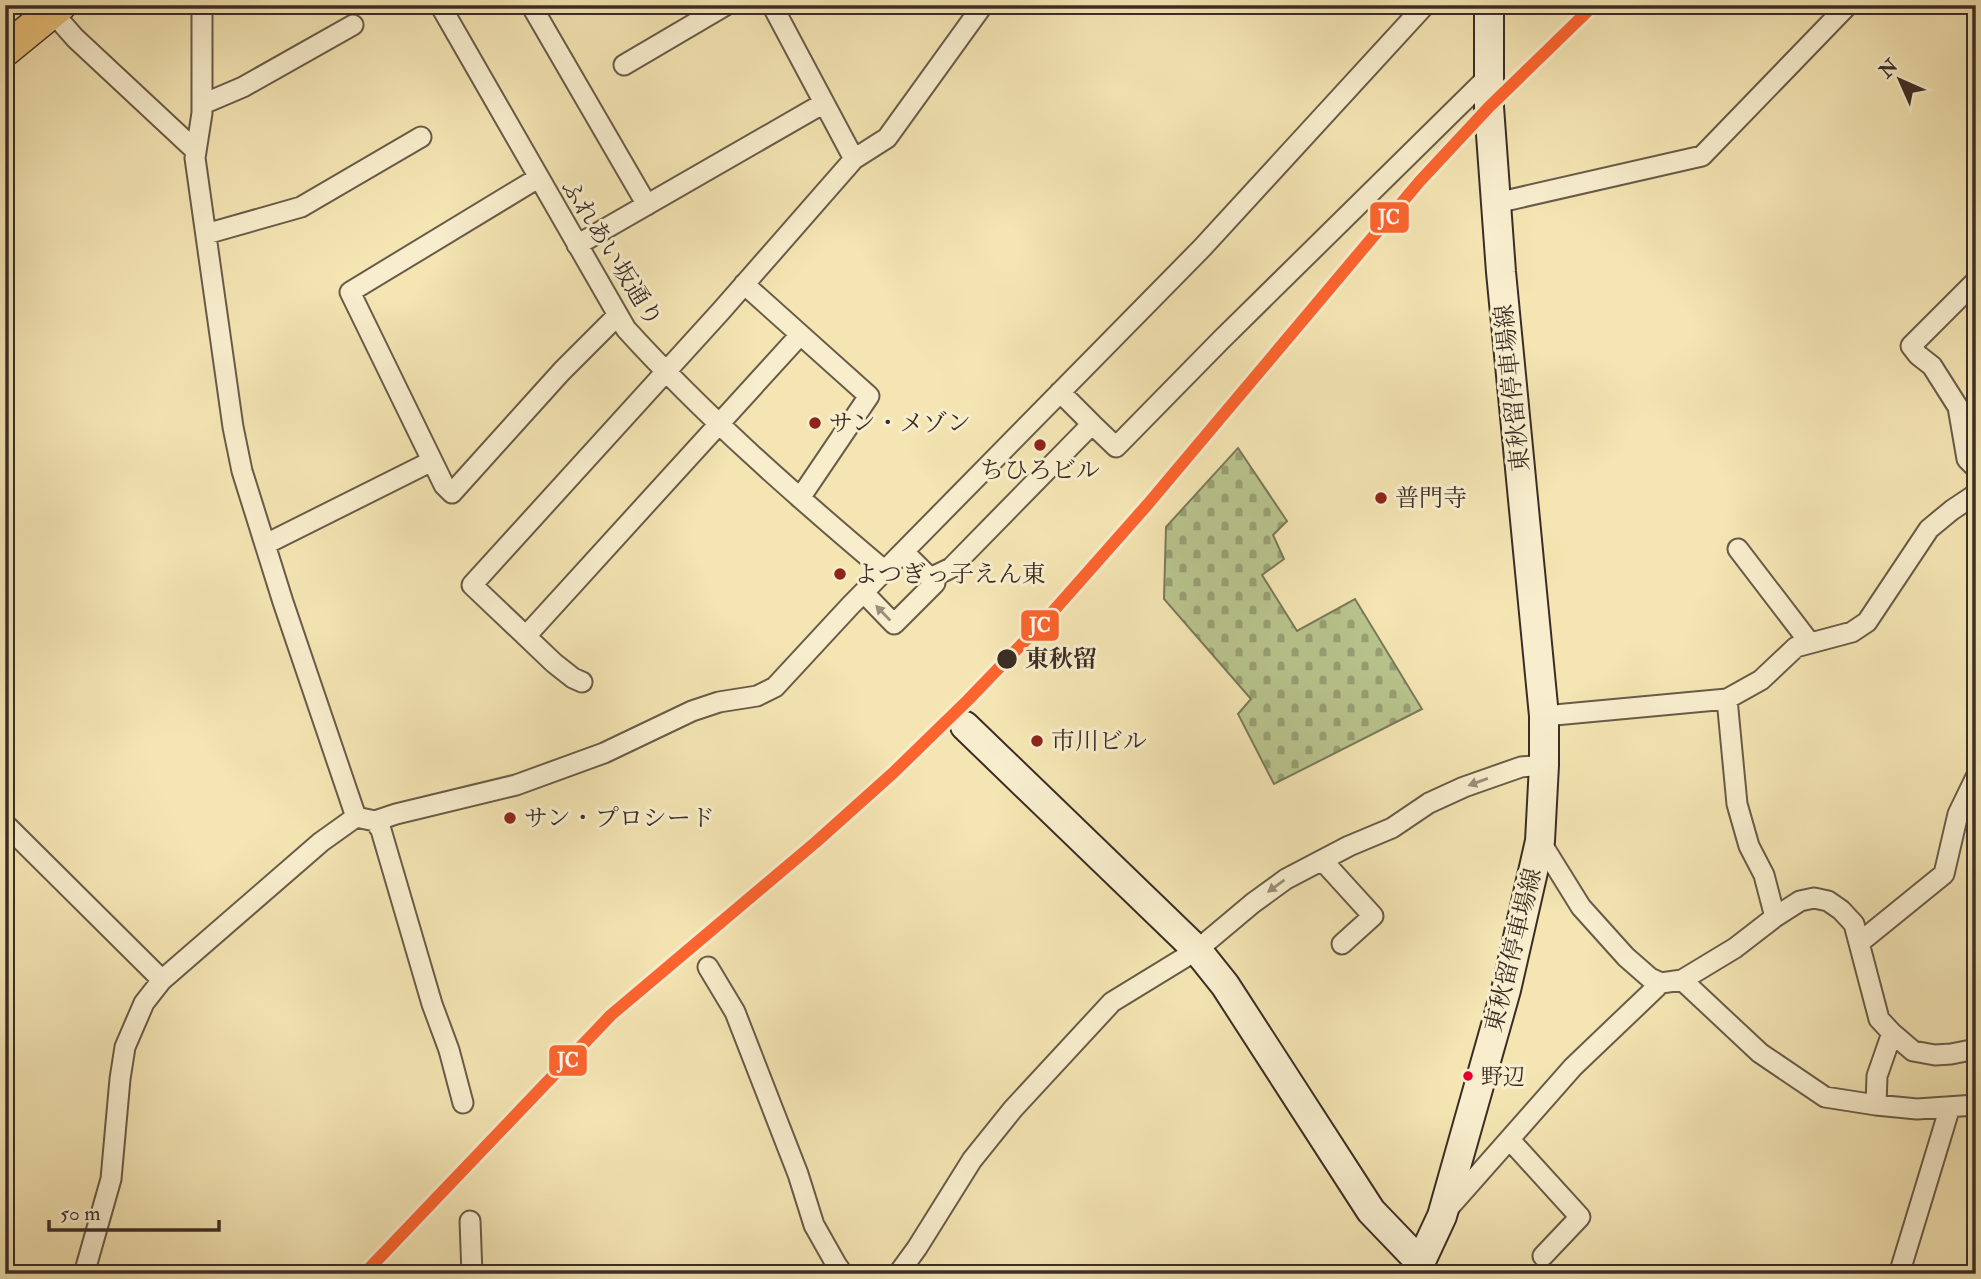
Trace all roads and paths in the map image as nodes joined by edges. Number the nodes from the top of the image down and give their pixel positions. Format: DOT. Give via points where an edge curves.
graph roads {
  1 [pos="202,5"];
  2 [pos="440,5"];
  3 [pos="531,5"];
  4 [pos="726,5"];
  5 [pos="772,5"];
  6 [pos="983,5"];
  7 [pos="1425,5"];
  8 [pos="1489,5"];
  9 [pos="1848,5"];
  10 [pos="52,7"];
  11 [pos="353,24"];
  12 [pos="5,50"];
  13 [pos="624,65"];
  14 [pos="1489,76"];
  15 [pos="824,103"];
  16 [pos="203,104"];
  17 [pos="421,137"];
  18 [pos="195,150"];
  19 [pos="854,159"];
  20 [pos="538,178"];
  21 [pos="1496,203"];
  22 [pos="647,205"];
  23 [pos="206,234"];
  24 [pos="577,245"];
  25 [pos="1976,281"];
  26 [pos="744,284"];
  27 [pos="617,316"];
  28 [pos="800,335"];
  29 [pos="665,372"];
  30 [pos="1060,392"];
  31 [pos="719,423"];
  32 [pos="1092,424"];
  33 [pos="432,461"];
  34 [pos="1976,468"];
  35 [pos="1976,494"];
  36 [pos="800,498"];
  37 [pos="266,544"];
  38 [pos="1738,549"];
  39 [pos="904,552"];
  40 [pos="885,571"];
  41 [pos="930,578"];
  42 [pos="864,593"];
  43 [pos="526,636"];
  44 [pos="1810,643"];
  45 [pos="583,682"];
  46 [pos="1727,699"];
  47 [pos="1544,716"];
  48 [pos="965,726"];
  49 [pos="1544,765"];
  50 [pos="1976,777"];
  51 [pos="365,819"];
  52 [pos="5,824"];
  53 [pos="1540,841"];
  54 [pos="1322,860"];
  55 [pos="1775,916"];
  56 [pos="1859,943"];
  57 [pos="1342,944"];
  58 [pos="1197,950"];
  59 [pos="708,967"];
  60 [pos="162,980"];
  61 [pos="1682,980"];
  62 [pos="1661,983"];
  63 [pos="1892,1033"];
  64 [pos="1976,1049"];
  65 [pos="463,1103"];
  66 [pos="1876,1105"];
  67 [pos="1976,1105"];
  68 [pos="1950,1107"];
  69 [pos="1510,1140"];
  70 [pos="1442,1216"];
  71 [pos="470,1221"];
  72 [pos="1544,1255"];
  73 [pos="1418,1268"];
  74 [pos="84,1274"];
  75 [pos="472,1274"];
  76 [pos="843,1274"];
  77 [pos="898,1274"];
  78 [pos="1897,1274"];
  1 -- 16 [label="street"];
  2 -- 20 [label="street, ふれあい坂通り"];
  3 -- 22 [label="street"];
  4 -- 13 [label="street"];
  5 -- 15 [label="street"];
  6 -- 19 [label="street" via="887,138"];
  7 -- 30 [label="street" via="1202,248"];
  8 -- 14 [label="main road, 東秋留停車場線"];
  9 -- 21 [label="street" via="1702,156"];
  10 -- 12 [label="main road"];
  10 -- 18 [label="street" via="75,38"];
  11 -- 16 [label="street" via="243,87"];
  14 -- 21 [label="main road, 東秋留停車場線"];
  14 -- 32 [label="street" via="1116,447"];
  15 -- 19 [label="street"];
  15 -- 22 [label="street"];
  16 -- 18 [label="street"];
  17 -- 23 [label="street" via="301,207"];
  18 -- 23 [label="street"];
  19 -- 26 [label="street"];
  20 -- 24 [label="street, ふれあい坂通り"];
  20 -- 33 [label="street" via="350,292"];
  21 -- 47 [label="main road, 東秋留停車場線"];
  22 -- 24 [label="street"];
  23 -- 37 [label="street" via="233,427"];
  24 -- 27 [label="street, ふれあい坂通り"];
  25 -- 34 [label="street" via="1911,346 1932,366 1958,407 1967,459"];
  26 -- 28 [label="street"];
  26 -- 29 [label="street"];
  27 -- 29 [label="street, ふれあい坂通り"];
  27 -- 33 [label="street" via="452,493"];
  28 -- 31 [label="street"];
  28 -- 36 [label="street" via="869,396"];
  29 -- 31 [label="street, ふれあい坂通り"];
  29 -- 43 [label="street" via="472,584"];
  30 -- 32 [label="street"];
  30 -- 39 [label="street"];
  31 -- 36 [label="street, ふれあい坂通り"];
  31 -- 43 [label="street"];
  32 -- 41 [label="street" via="951,568"];
  33 -- 37 [label="street"];
  35 -- 44 [label="street" via="1929,529 1867,622 1852,632"];
  36 -- 40 [label="street, ふれあい坂通り"];
  37 -- 51 [label="street" via="283,602"];
  38 -- 44 [label="street"];
  39 -- 40 [label="street"];
  39 -- 41 [label="street"];
  40 -- 42 [label="street"];
  41 -- 42 [label="street, one-way" via="935,583 894,624"];
  42 -- 51 [label="street" via="775,687 757,696 692,711 604,753 529,781"];
  43 -- 45 [label="street"];
  44 -- 46 [label="street" via="1796,647 1761,680"];
  46 -- 47 [label="street"];
  46 -- 55 [label="street" via="1737,804 1749,846 1765,875"];
  47 -- 49 [label="main road, 東秋留停車場線"];
  48 -- 58 [label="main road, 東秋留停車場線"];
  49 -- 53 [label="main road, 東秋留停車場線"];
  49 -- 54 [label="street, one-way" via="1464,788"];
  50 -- 56 [label="street" via="1958,814 1944,874"];
  51 -- 60 [label="street" via="321,842"];
  51 -- 65 [label="street" via="381,830"];
  52 -- 60 [label="street"];
  53 -- 62 [label="street" via="1581,907 1626,957"];
  53 -- 70 [label="main road, 東秋留停車場線" via="1506,990"];
  54 -- 57 [label="street" via="1373,916"];
  54 -- 58 [label="street, one-way" via="1286,879"];
  55 -- 56 [label="street" via="1800,901 1828,901 1854,924"];
  55 -- 61 [label="street" via="1735,948"];
  56 -- 63 [label="street" via="1880,1019"];
  58 -- 73 [label="main road, 東秋留停車場線" via="1225,985 1371,1211"];
  58 -- 77 [label="street" via="1112,1002 1041,1077 972,1160"];
  59 -- 76 [label="street" via="735,1012 814,1226"];
  60 -- 74 [label="street" via="144,1003 125,1047 111,1180"];
  61 -- 62 [label="street"];
  61 -- 66 [label="street" via="1760,1053 1825,1097"];
  62 -- 69 [label="street" via="1573,1068"];
  63 -- 64 [label="street" via="1913,1051 1935,1055"];
  63 -- 66 [label="street" via="1877,1076"];
  66 -- 68 [label="street"];
  67 -- 68 [label="street"];
  68 -- 78 [label="street"];
  69 -- 70 [label="street"];
  69 -- 72 [label="street" via="1580,1217"];
  70 -- 73 [label="main road, 東秋留停車場線"];
  71 -- 75 [label="street"];
}
